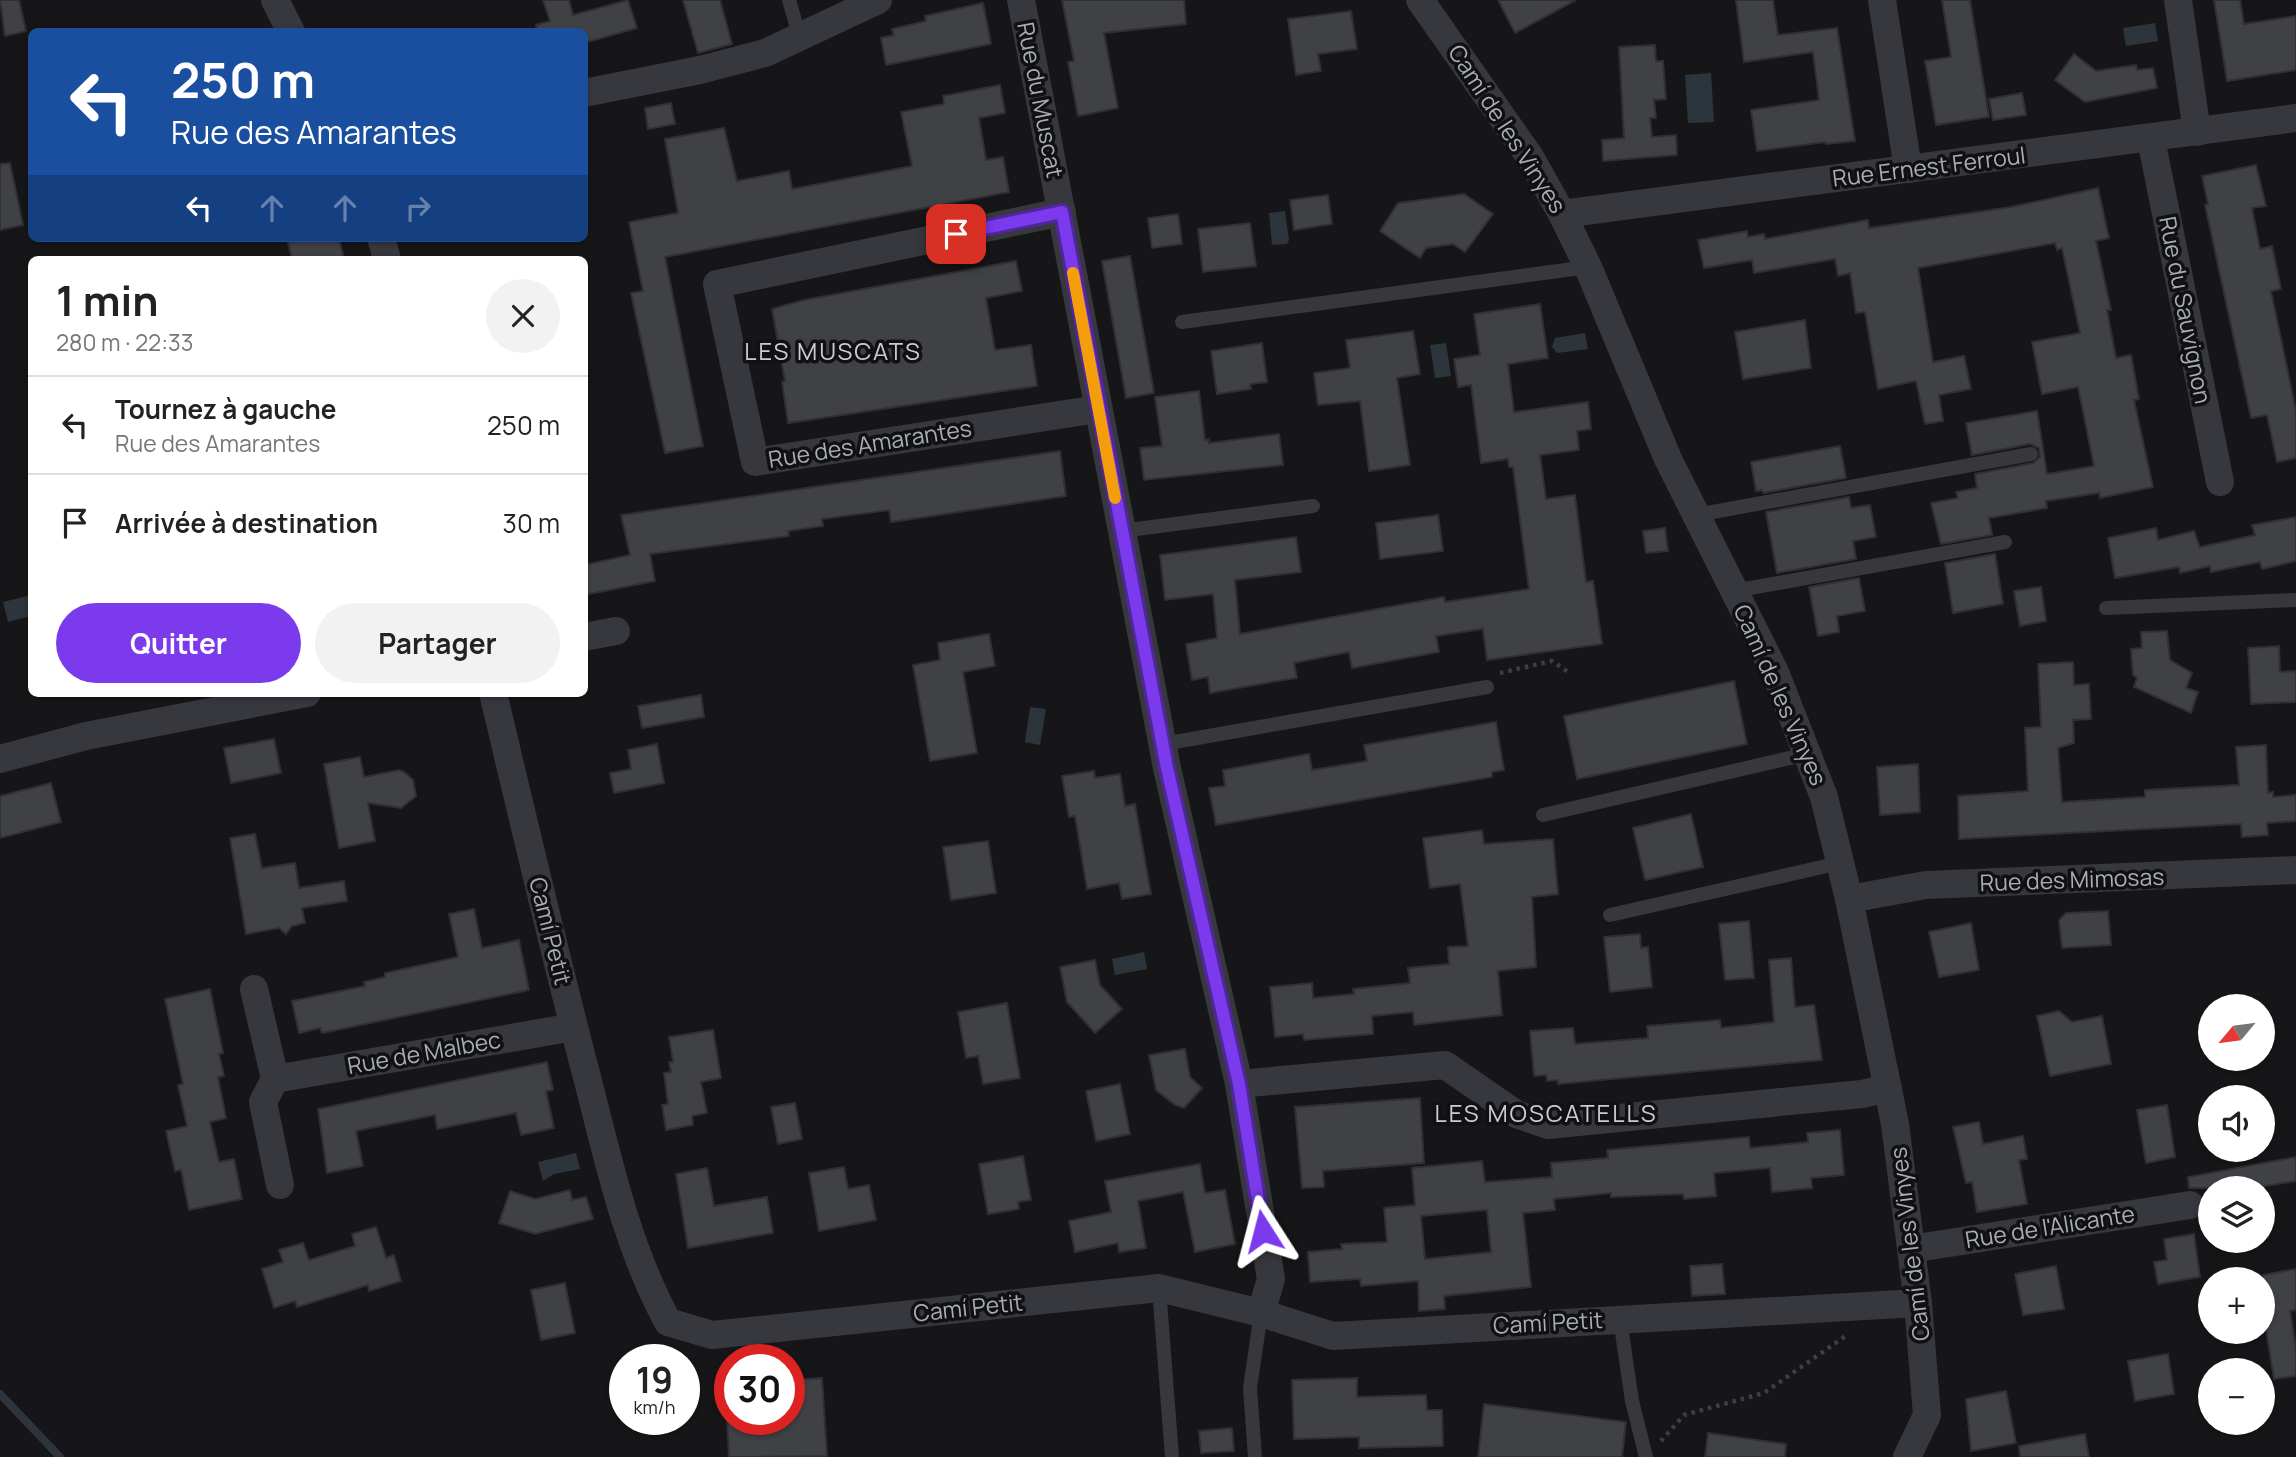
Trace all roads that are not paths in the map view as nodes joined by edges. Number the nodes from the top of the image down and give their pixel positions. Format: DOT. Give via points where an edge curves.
graph roads {
  1 [pos="275,0"];
  2 [pos="789,0"];
  3 [pos="878,0"];
  4 [pos="1021,0"];
  5 [pos="1420,0"];
  6 [pos="1882,0"];
  7 [pos="2178,0"];
  8 [pos="289,28"];
  9 [pos="800,38"];
  10 [pos="588,92"];
  11 [pos="2296,118"];
  12 [pos="2197,132"];
  13 [pos="2151,139"];
  14 [pos="1908,169"];
  15 [pos="1062,212"];
  16 [pos="1562,214"];
  17 [pos="1588,267"];
  18 [pos="1182,322"];
  19 [pos="1098,409"];
  20 [pos="2031,454"];
  21 [pos="2220,482"];
  22 [pos="1313,506"];
  23 [pos="1696,515"];
  24 [pos="1121,531"];
  25 [pos="2005,542"];
  26 [pos="1734,592"];
  27 [pos="2296,600"];
  28 [pos="2106,608"];
  29 [pos="616,631"];
  30 [pos="588,637"];
  31 [pos="1487,687"];
  32 [pos="286,697"];
  33 [pos="494,697"];
  34 [pos="1163,744"];
  35 [pos="1807,754"];
  36 [pos="0,759"];
  37 [pos="1542,815"];
  38 [pos="1840,863"];
  39 [pos="2296,870"];
  40 [pos="1849,899"];
  41 [pos="1610,915"];
  42 [pos="254,989"];
  43 [pos="574,1027"];
  44 [pos="275,1079"];
  45 [pos="1239,1084"];
  46 [pos="1888,1088"];
  47 [pos="280,1185"];
  48 [pos="2190,1205"];
  49 [pos="1911,1249"];
  50 [pos="1159,1287"];
  51 [pos="1918,1303"];
  52 [pos="1261,1313"];
  53 [pos="1620,1319"];
  54 [pos="1652,1453"];
  55 [pos="1172,1457"];
  56 [pos="1255,1457"];
  57 [pos="1907,1457"];
  1 -- 8 [label="street"];
  2 -- 9 [label="lane"];
  3 -- 9 [label="street"];
  4 -- 15 [label="street, Rue du Muscat"];
  5 -- 16 [label="street, Camí de les Vinyes" via="1530,156"];
  6 -- 14 [label="street"];
  7 -- 12 [label="street"];
  9 -- 10 [label="street" via="713,67"];
  11 -- 12 [label="street, Rue Ernest Ferroul"];
  12 -- 13 [label="street, Rue Ernest Ferroul"];
  13 -- 14 [label="street, Rue Ernest Ferroul"];
  13 -- 21 [label="street, Rue du Sauvignon"];
  14 -- 16 [label="street, Rue Ernest Ferroul"];
  15 -- 19 [label="street, Rue du Muscat"];
  15 -- 19 [label="street, Rue des Amarantes" via="717,284 755,462"];
  16 -- 17 [label="street, Camí de les Vinyes"];
  17 -- 18 [label="lane"];
  17 -- 23 [label="street, Camí de les Vinyes"];
  19 -- 24 [label="street, Rue du Muscat"];
  20 -- 23 [label="lane"];
  22 -- 24 [label="lane"];
  23 -- 26 [label="street, Camí de les Vinyes"];
  24 -- 34 [label="street, Rue du Muscat"];
  25 -- 26 [label="lane"];
  26 -- 35 [label="street, Camí de les Vinyes" via="1774,672"];
  27 -- 28 [label="lane"];
  29 -- 30 [label="street"];
  31 -- 34 [label="lane"];
  32 -- 36 [label="street" via="86,736"];
  33 -- 43 [label="street, Camí Petit"];
  34 -- 45 [label="street, Rue du Muscat"];
  35 -- 37 [label="lane"];
  35 -- 38 [label="street, Camí de les Vinyes" via="1824,797"];
  38 -- 40 [label="street, Camí de les Vinyes"];
  38 -- 41 [label="lane"];
  39 -- 40 [label="street, Rue des Mimosas" via="1926,885"];
  40 -- 46 [label="street, Camí de les Vinyes"];
  42 -- 44 [label="street"];
  43 -- 44 [label="street, Rue de Malbec"];
  43 -- 50 [label="street, Camí Petit" via="625,1223 648,1286 668,1322 712,1335"];
  44 -- 47 [label="street" via="263,1102"];
  45 -- 46 [label="street" via="1445,1065 1516,1114 1548,1125"];
  45 -- 52 [label="street, Rue du Muscat" via="1271,1279"];
  46 -- 49 [label="street, Camí de les Vinyes"];
  48 -- 49 [label="street, Rue de l'Alicante"];
  49 -- 51 [label="street, Camí de les Vinyes"];
  50 -- 52 [label="street, Camí Petit"];
  50 -- 55 [label="lane"];
  51 -- 53 [label="street, Camí Petit"];
  51 -- 57 [label="street, Camí de les Vinyes" via="1927,1415"];
  52 -- 53 [label="street, Camí Petit" via="1333,1336"];
  52 -- 56 [label="lane" via="1250,1388"];
  53 -- 54 [label="lane" via="1632,1401"];
}
